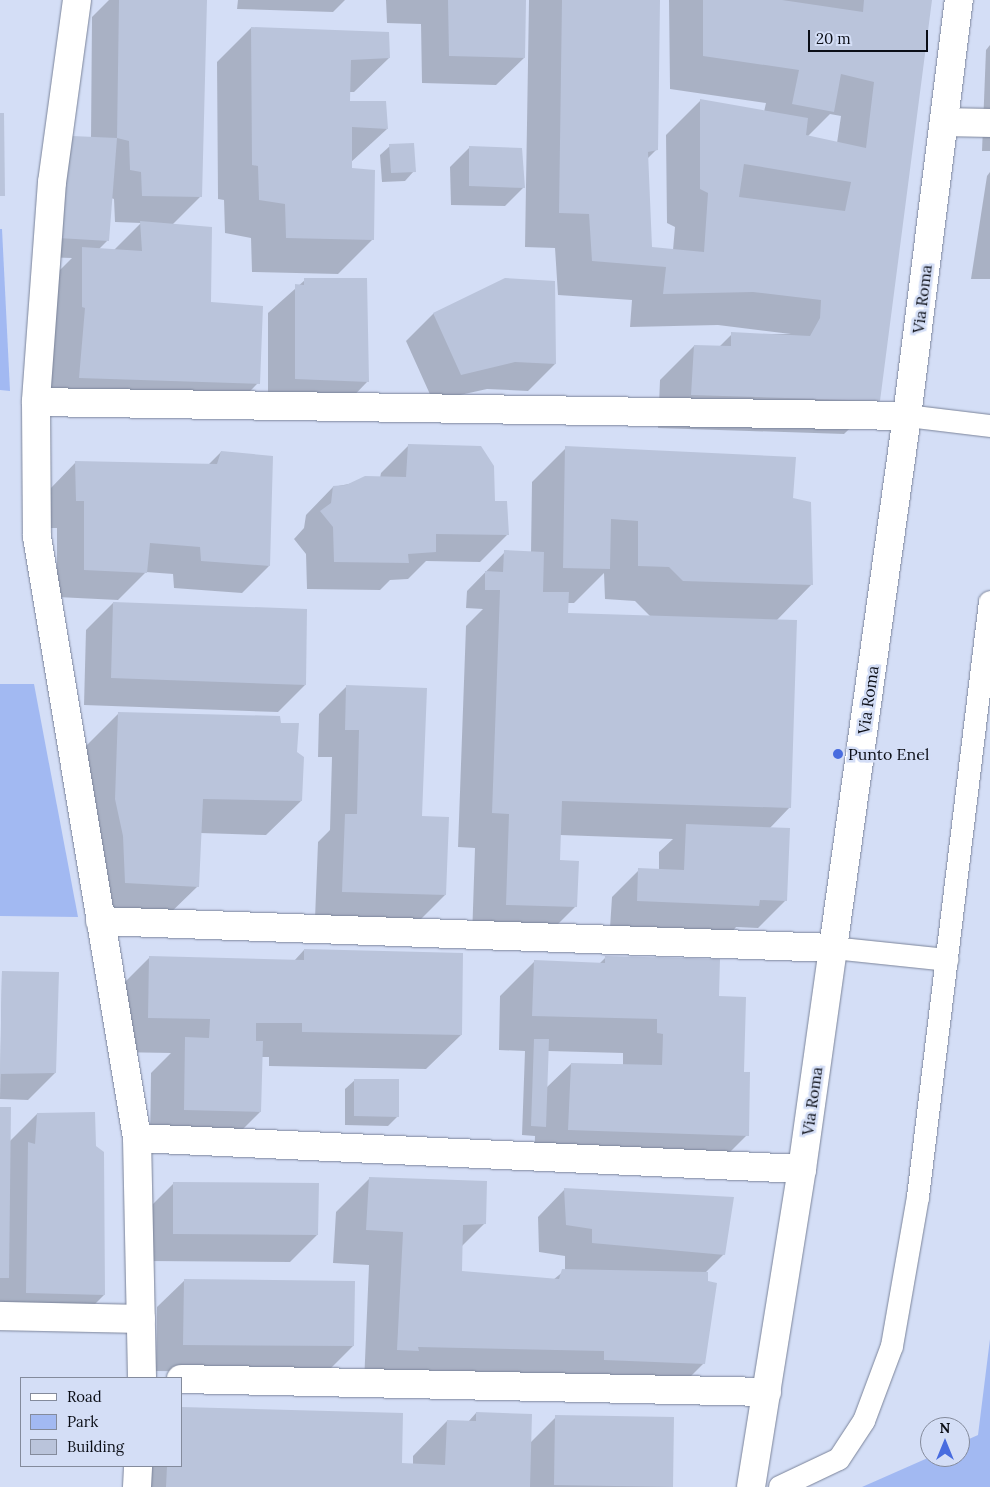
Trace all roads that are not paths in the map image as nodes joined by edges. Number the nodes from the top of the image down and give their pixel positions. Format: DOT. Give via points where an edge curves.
graph roads {
  1 [pos="77,0"];
  2 [pos="959,0"];
  3 [pos="944,122"];
  4 [pos="990,123"];
  5 [pos="36,402"];
  6 [pos="907,416"];
  7 [pos="990,426"];
  8 [pos="990,602"];
  9 [pos="100,921"];
  10 [pos="833,948"];
  11 [pos="947,960"];
  12 [pos="137,1138"];
  13 [pos="802,1169"];
  14 [pos="0,1316"];
  15 [pos="141,1319"];
  16 [pos="142,1377"];
  17 [pos="182,1379"];
  18 [pos="767,1392"];
  19 [pos="138,1467"];
  20 [pos="137,1487"];
  21 [pos="751,1487"];
  22 [pos="780,1487"];
  1 -- 5 [label="street" via="52,182"];
  2 -- 3 [label="street, Via Roma"];
  3 -- 4 [label="street"];
  3 -- 6 [label="street, Via Roma"];
  5 -- 6 [label="street"];
  5 -- 9 [label="street" via="37,536"];
  6 -- 7 [label="lane"];
  6 -- 10 [label="street, Via Roma"];
  8 -- 11 [label="lane"];
  9 -- 10 [label="street"];
  9 -- 12 [label="street"];
  10 -- 11 [label="lane"];
  10 -- 13 [label="street, Via Roma"];
  11 -- 22 [label="lane" via="918,1197 892,1346 864,1421 839,1459"];
  12 -- 13 [label="street"];
  12 -- 15 [label="street"];
  13 -- 18 [label="street, Via Roma"];
  14 -- 15 [label="street"];
  15 -- 16 [label="street"];
  17 -- 18 [label="street"];
  18 -- 21 [label="street, Via Roma"];
  19 -- 20 [label="street"];
}
